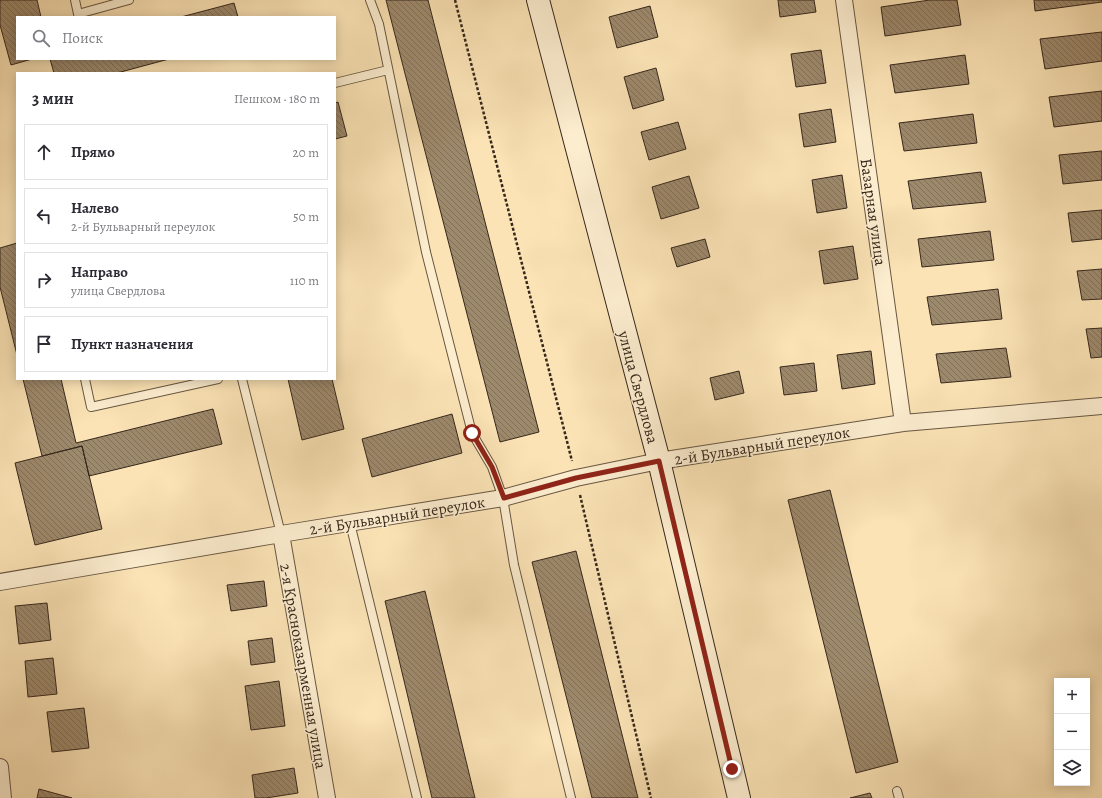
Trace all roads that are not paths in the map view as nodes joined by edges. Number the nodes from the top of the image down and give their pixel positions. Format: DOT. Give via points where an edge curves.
graph roads {
  1 [pos="75,0"];
  2 [pos="129,0"];
  3 [pos="370,0"];
  4 [pos="538,0"];
  5 [pos="844,0"];
  6 [pos="388,70"];
  7 [pos="336,83"];
  8 [pos="85,380"];
  9 [pos="213,380"];
  10 [pos="242,380"];
  11 [pos="1102,406"];
  12 [pos="903,424"];
  13 [pos="659,461"];
  14 [pos="504,498"];
  15 [pos="350,523"];
  16 [pos="281,534"];
  17 [pos="0,582"];
  18 [pos="0,767"];
  19 [pos="3,798"];
  20 [pos="327,798"];
  21 [pos="417,798"];
  22 [pos="571,798"];
  23 [pos="739,798"];
  1 -- 2 [label="lane" via="78,14"];
  3 -- 6 [label="lane" via="379,24"];
  4 -- 13 [label="main road, улица Свердлова"];
  5 -- 12 [label="street, Базарная улица"];
  6 -- 7 [label="lane"];
  6 -- 14 [label="lane" via="426,252 472,433 492,467"];
  8 -- 9 [label="lane" via="91,407"];
  10 -- 16 [label="lane"];
  11 -- 12 [label="street, 2-й Бульварный переулок"];
  12 -- 13 [label="street, 2-й Бульварный переулок"];
  13 -- 14 [label="street, 2-й Бульварный переулок" via="576,478"];
  13 -- 23 [label="main road, улица Свердлова"];
  14 -- 15 [label="street, 2-й Бульварный переулок"];
  14 -- 22 [label="lane" via="514,565"];
  15 -- 16 [label="street, 2-й Бульварный переулок"];
  15 -- 21 [label="lane"];
  16 -- 17 [label="street, 2-й Бульварный переулок"];
  16 -- 20 [label="street, 2-я Красноказарменная улица"];
  18 -- 19 [label="street"];
}
